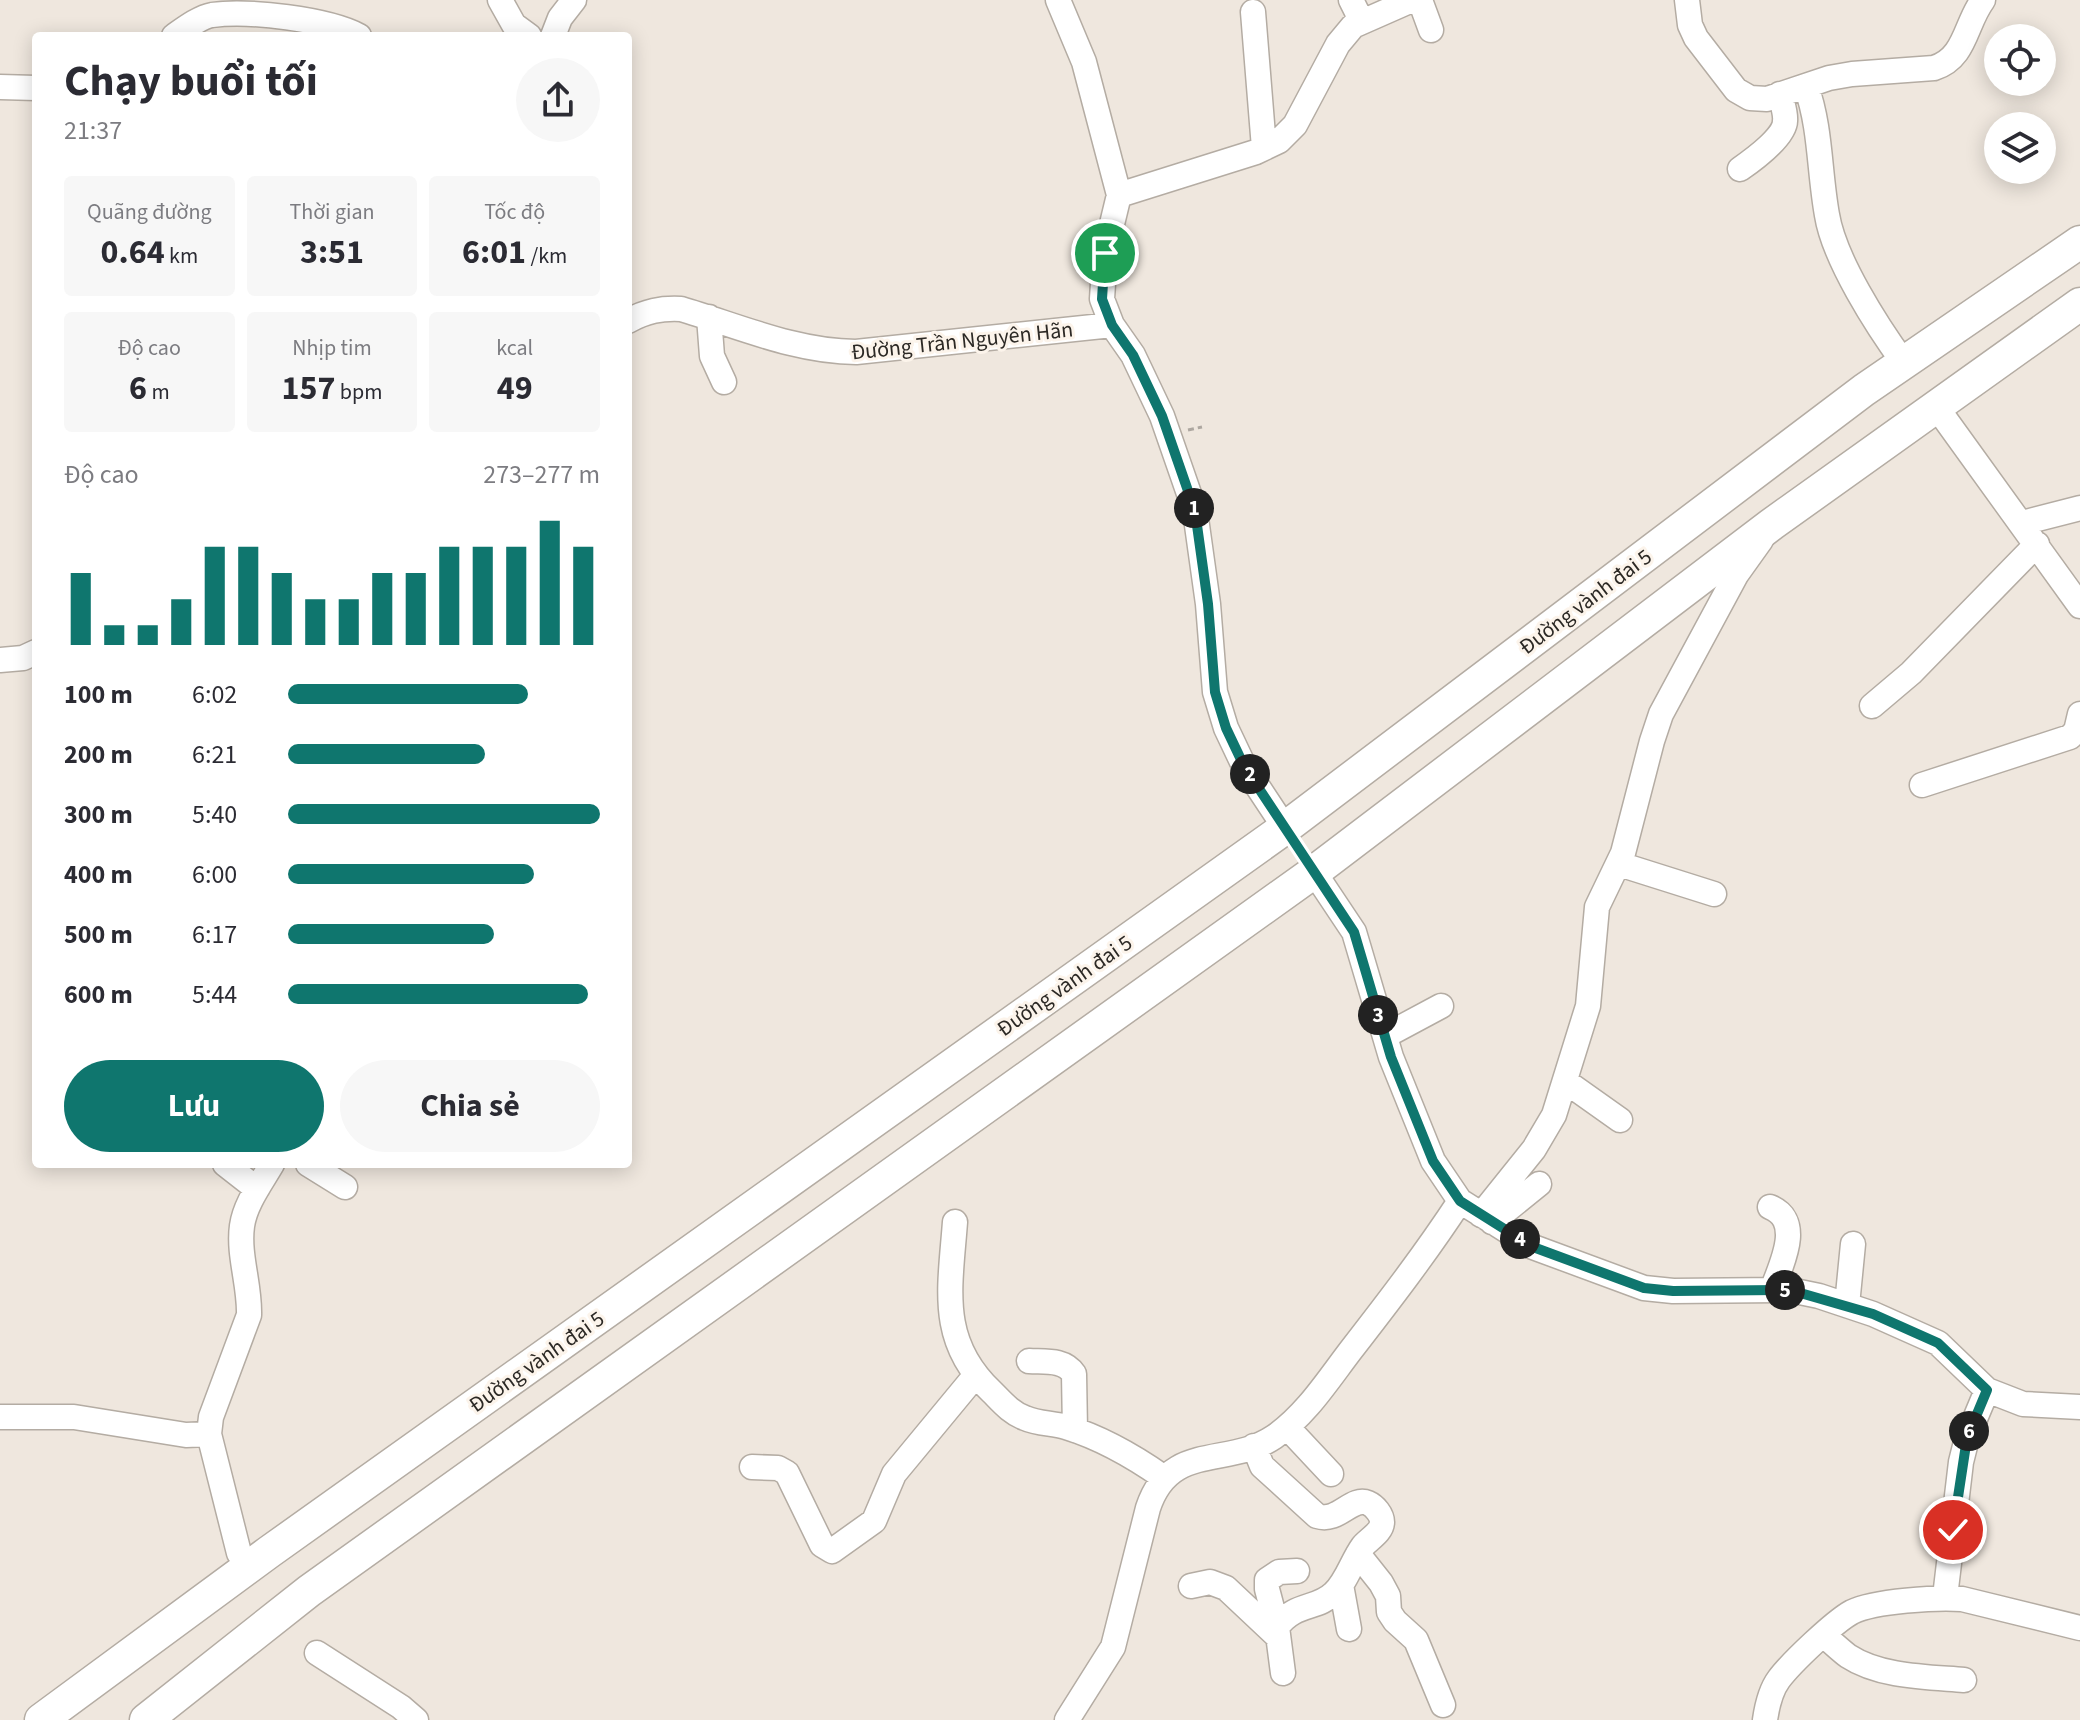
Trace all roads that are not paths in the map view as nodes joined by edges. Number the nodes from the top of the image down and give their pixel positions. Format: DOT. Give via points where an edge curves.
graph roads {
  1 [pos="500,0"];
  2 [pos="574,0"];
  3 [pos="1351,0"];
  4 [pos="1412,0"];
  5 [pos="1420,0"];
  6 [pos="1687,0"];
  7 [pos="1983,0"];
  8 [pos="1060,1"];
  9 [pos="1253,12"];
  10 [pos="1362,22"];
  11 [pos="1431,30"];
  12 [pos="181,32"];
  13 [pos="344,32"];
  14 [pos="524,32"];
  15 [pos="555,32"];
  16 [pos="1806,86"];
  17 [pos="0,87"];
  18 [pos="32,88"];
  19 [pos="1780,94"];
  20 [pos="1264,148"];
  21 [pos="1740,169"];
  22 [pos="1119,195"];
  23 [pos="2080,242"];
  24 [pos="2080,304"];
  25 [pos="709,317"];
  26 [pos="632,319"];
  27 [pos="1112,325"];
  28 [pos="1904,363"];
  29 [pos="724,382"];
  30 [pos="1935,405"];
  31 [pos="2080,508"];
  32 [pos="2022,523"];
  33 [pos="1772,524"];
  34 [pos="2037,544"];
  35 [pos="2080,606"];
  36 [pos="1872,706"];
  37 [pos="2080,714"];
  38 [pos="1922,785"];
  39 [pos="1285,828"];
  40 [pos="1619,864"];
  41 [pos="1314,872"];
  42 [pos="1714,894"];
  43 [pos="1441,1006"];
  44 [pos="1385,1036"];
  45 [pos="1565,1081"];
  46 [pos="1620,1120"];
  47 [pos="230,1168"];
  48 [pos="270,1168"];
  49 [pos="314,1168"];
  50 [pos="1539,1184"];
  51 [pos="345,1187"];
  52 [pos="257,1189"];
  53 [pos="1460,1201"];
  54 [pos="1770,1207"];
  55 [pos="1487,1218"];
  56 [pos="955,1222"];
  57 [pos="1853,1244"];
  58 [pos="1772,1290"];
  59 [pos="1847,1305"];
  60 [pos="1029,1361"];
  61 [pos="975,1376"];
  62 [pos="1987,1390"];
  63 [pos="2080,1407"];
  64 [pos="0,1417"];
  65 [pos="1287,1427"];
  66 [pos="1075,1430"];
  67 [pos="209,1434"];
  68 [pos="1254,1446"];
  69 [pos="752,1467"];
  70 [pos="1331,1474"];
  71 [pos="1163,1477"];
  72 [pos="239,1553"];
  73 [pos="1358,1554"];
  74 [pos="1297,1571"];
  75 [pos="1341,1585"];
  76 [pos="1191,1586"];
  77 [pos="1945,1597"];
  78 [pos="2080,1628"];
  79 [pos="1349,1629"];
  80 [pos="1277,1632"];
  81 [pos="1824,1636"];
  82 [pos="317,1653"];
  83 [pos="1283,1673"];
  84 [pos="1964,1680"];
  85 [pos="1443,1705"];
  86 [pos="41,1720"];
  87 [pos="146,1720"];
  88 [pos="416,1720"];
  89 [pos="1067,1720"];
  90 [pos="1765,1720"];
  1 -- 14 [label="street"];
  2 -- 15 [label="street"];
  3 -- 10 [label="street"];
  4 -- 10 [label="street"];
  5 -- 11 [label="street"];
  6 -- 19 [label="street" via="1696,38 1736,90 1750,98"];
  7 -- 16 [label="street" via="1947,63 1852,74"];
  8 -- 22 [label="street" via="1084,62"];
  9 -- 20 [label="street"];
  10 -- 20 [label="street" via="1338,44 1295,125"];
  12 -- 13 [label="street" via="209,16 256,14"];
  16 -- 19 [label="street"];
  16 -- 28 [label="street" via="1817,124 1831,237"];
  17 -- 18 [label="street"];
  19 -- 21 [label="street" via="1786,123 1782,132"];
  20 -- 22 [label="street"];
  22 -- 27 [label="street" via="1105,253 1102,299"];
  23 -- 28 [label="main road, Đường vành đai 5"];
  24 -- 30 [label="main road"];
  25 -- 26 [label="street, Đường Trần Nguyên Hãn" via="661,308"];
  25 -- 27 [label="street, Đường Trần Nguyên Hãn" via="832,352"];
  25 -- 29 [label="street" via="712,356"];
  27 -- 39 [label="street" via="1162,416 1195,511 1215,692 1226,728"];
  28 -- 39 [label="main road, Đường vành đai 5"];
  30 -- 32 [label="street"];
  30 -- 33 [label="main road"];
  31 -- 32 [label="street"];
  32 -- 34 [label="street"];
  33 -- 40 [label="street" via="1736,575 1661,714"];
  33 -- 41 [label="main road"];
  34 -- 35 [label="street"];
  34 -- 36 [label="street"];
  37 -- 38 [label="street" via="2070,737"];
  39 -- 41 [label="main road"];
  39 -- 86 [label="main road, Đường vành đai 5"];
  40 -- 42 [label="street"];
  40 -- 45 [label="street" via="1597,907 1590,992"];
  41 -- 44 [label="street" via="1354,932"];
  41 -- 87 [label="main road" via="309,1591"];
  43 -- 44 [label="street"];
  44 -- 53 [label="street" via="1433,1161"];
  45 -- 46 [label="street"];
  45 -- 55 [label="street" via="1545,1133"];
  47 -- 52 [label="street"];
  48 -- 52 [label="street"];
  49 -- 51 [label="street"];
  50 -- 55 [label="street"];
  52 -- 67 [label="street" via="241,1237 249,1315"];
  53 -- 55 [label="street"];
  53 -- 65 [label="street" via="1425,1254"];
  54 -- 58 [label="street" via="1788,1221 1788,1246"];
  55 -- 58 [label="street" via="1533,1247 1644,1288"];
  56 -- 61 [label="street" via="951,1323"];
  57 -- 59 [label="street"];
  58 -- 59 [label="street"];
  59 -- 62 [label="street" via="1938,1343"];
  60 -- 66 [label="street" via="1062,1363 1072,1370"];
  61 -- 66 [label="street" via="1013,1412"];
  61 -- 69 [label="street" via="894,1474 874,1521 832,1551 822,1545 787,1473"];
  62 -- 63 [label="street" via="2023,1404"];
  62 -- 77 [label="street" via="1961,1462"];
  64 -- 67 [label="street" via="74,1417"];
  65 -- 68 [label="street"];
  65 -- 70 [label="street"];
  66 -- 71 [label="street" via="1118,1448"];
  67 -- 72 [label="street"];
  68 -- 71 [label="street" via="1183,1465"];
  68 -- 73 [label="street" via="1262,1466 1317,1516 1336,1516 1364,1501 1371,1505 1380,1515 1380,1529"];
  71 -- 89 [label="street" via="1148,1508 1113,1647"];
  73 -- 75 [label="street"];
  73 -- 85 [label="street" via="1381,1583 1395,1621 1416,1640"];
  74 -- 80 [label="street" via="1279,1572 1267,1580"];
  75 -- 79 [label="street"];
  75 -- 80 [label="street" via="1326,1599 1284,1616"];
  76 -- 80 [label="street" via="1210,1582 1226,1588"];
  77 -- 78 [label="street"];
  77 -- 81 [label="street" via="1864,1607"];
  80 -- 83 [label="street"];
  81 -- 84 [label="street" via="1850,1657 1876,1667 1915,1677"];
  81 -- 90 [label="street" via="1779,1679"];
  82 -- 88 [label="street"];
}
